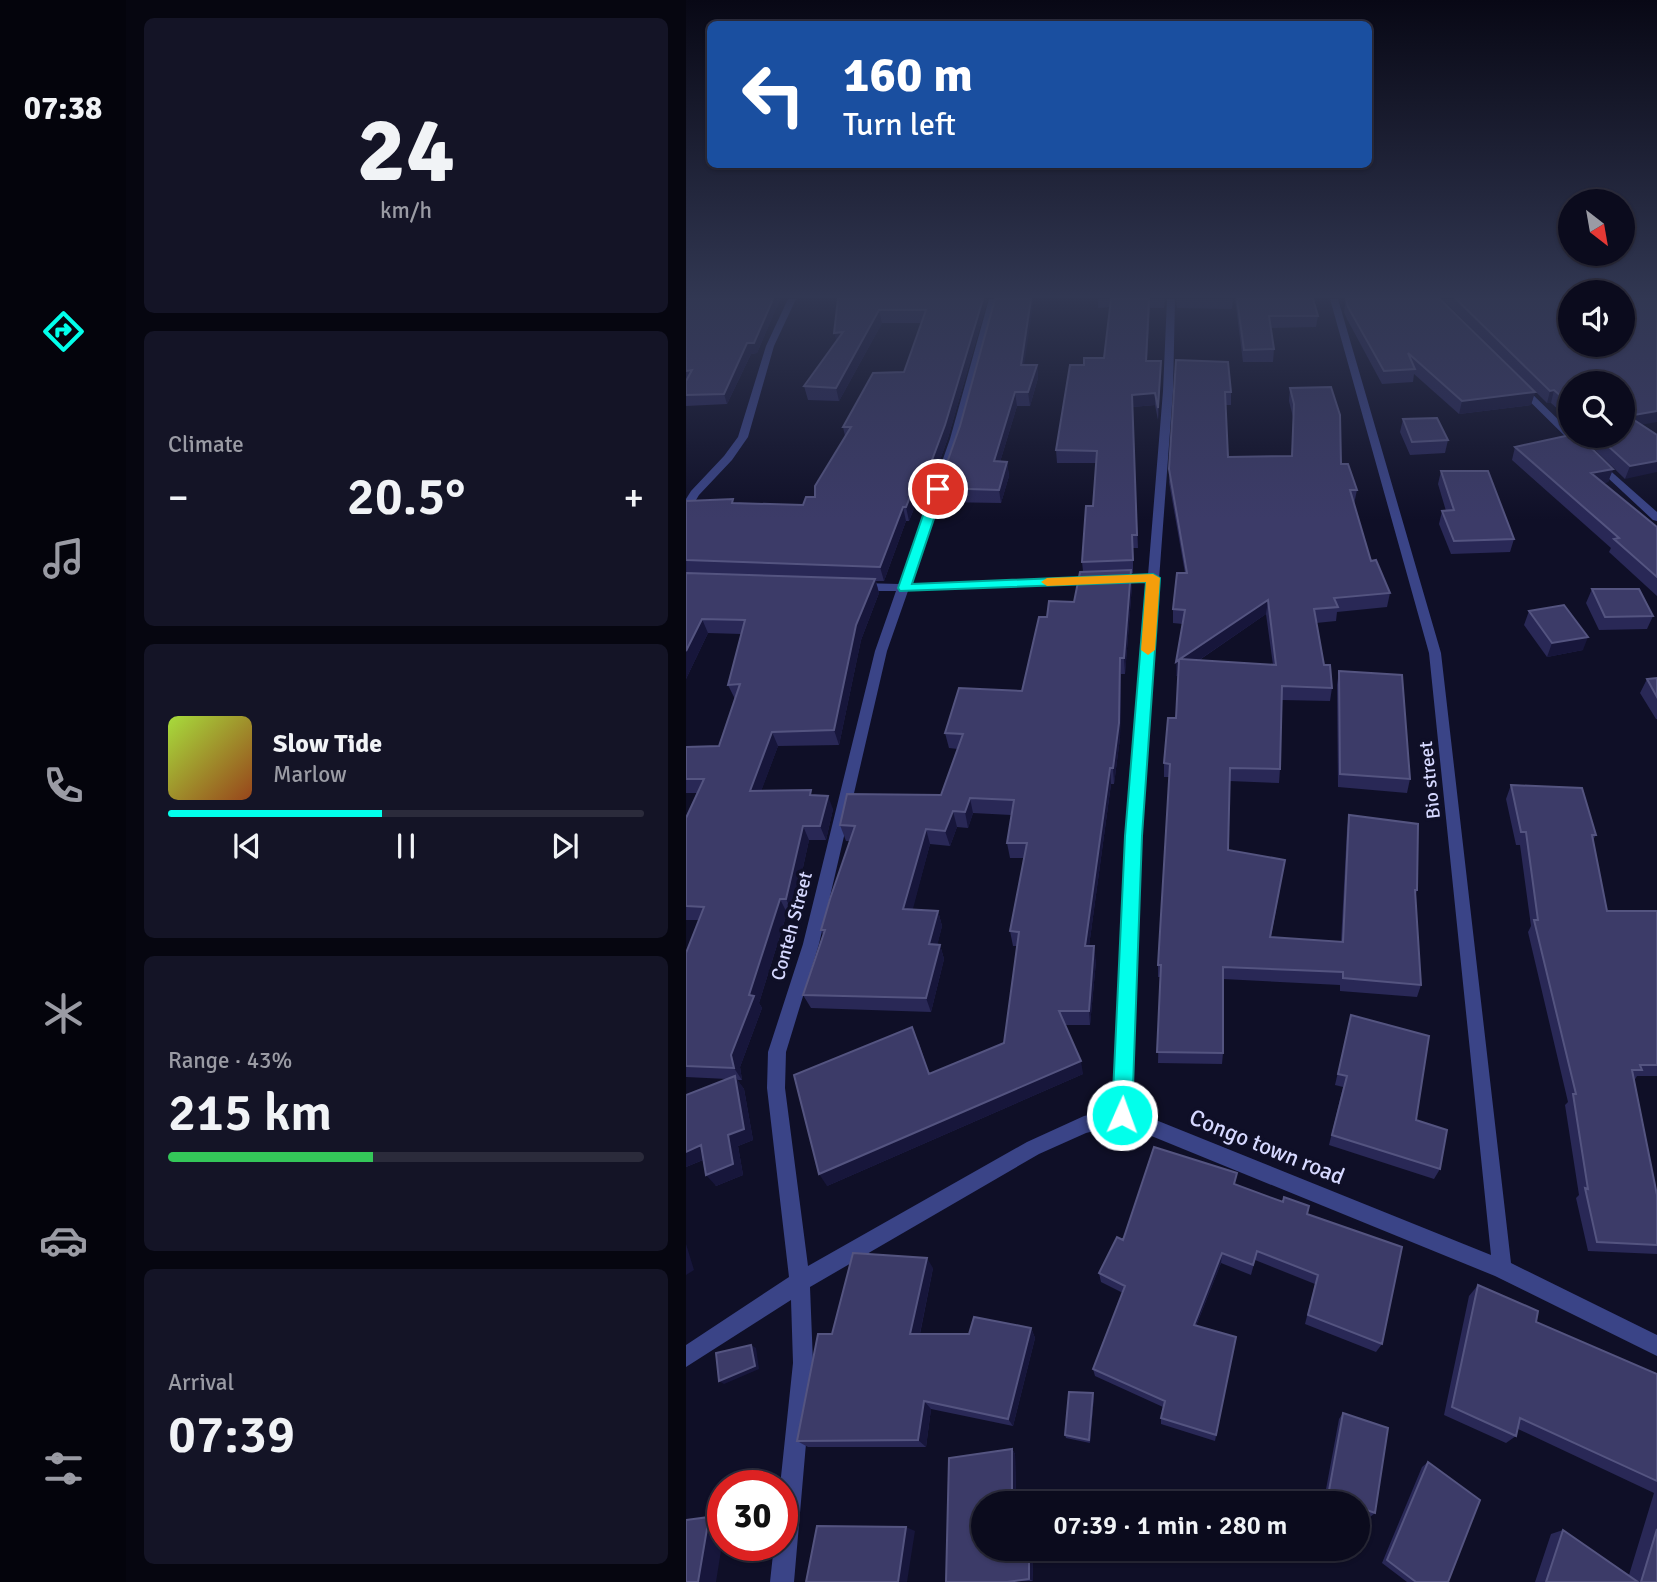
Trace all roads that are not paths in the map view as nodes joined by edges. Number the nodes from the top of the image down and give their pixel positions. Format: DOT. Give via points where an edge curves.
graph roads {
  1 [pos="762,373"];
  2 [pos="973,373"];
  3 [pos="1169,373"];
  4 [pos="1355,373"];
  5 [pos="1512,379"];
  6 [pos="686,508"];
  7 [pos="1657,519"];
  8 [pos="1153,578"];
  9 [pos="850,586"];
  10 [pos="904,588"];
  11 [pos="1122,1115"];
  12 [pos="1502,1269"];
  13 [pos="800,1282"];
  14 [pos="1657,1346"];
  15 [pos="686,1357"];
  16 [pos="782,1582"];
  1 -- 6 [label="street" via="743,437"];
  2 -- 10 [label="street, Conteh Street"];
  3 -- 8 [label="street"];
  4 -- 12 [label="street, Bio street" via="1435,653"];
  5 -- 7 [label="street"];
  8 -- 10 [label="street"];
  8 -- 11 [label="street" via="1133,836"];
  9 -- 10 [label="street"];
  10 -- 13 [label="street, Conteh Street" via="881,651 811,944 777,1052 776,1088"];
  11 -- 12 [label="street, Congo town road"];
  11 -- 13 [label="street" via="1084,1125 1033,1148"];
  12 -- 14 [label="street, Congo town road"];
  13 -- 15 [label="street"];
  13 -- 16 [label="street, Conteh Street" via="803,1363"];
}
